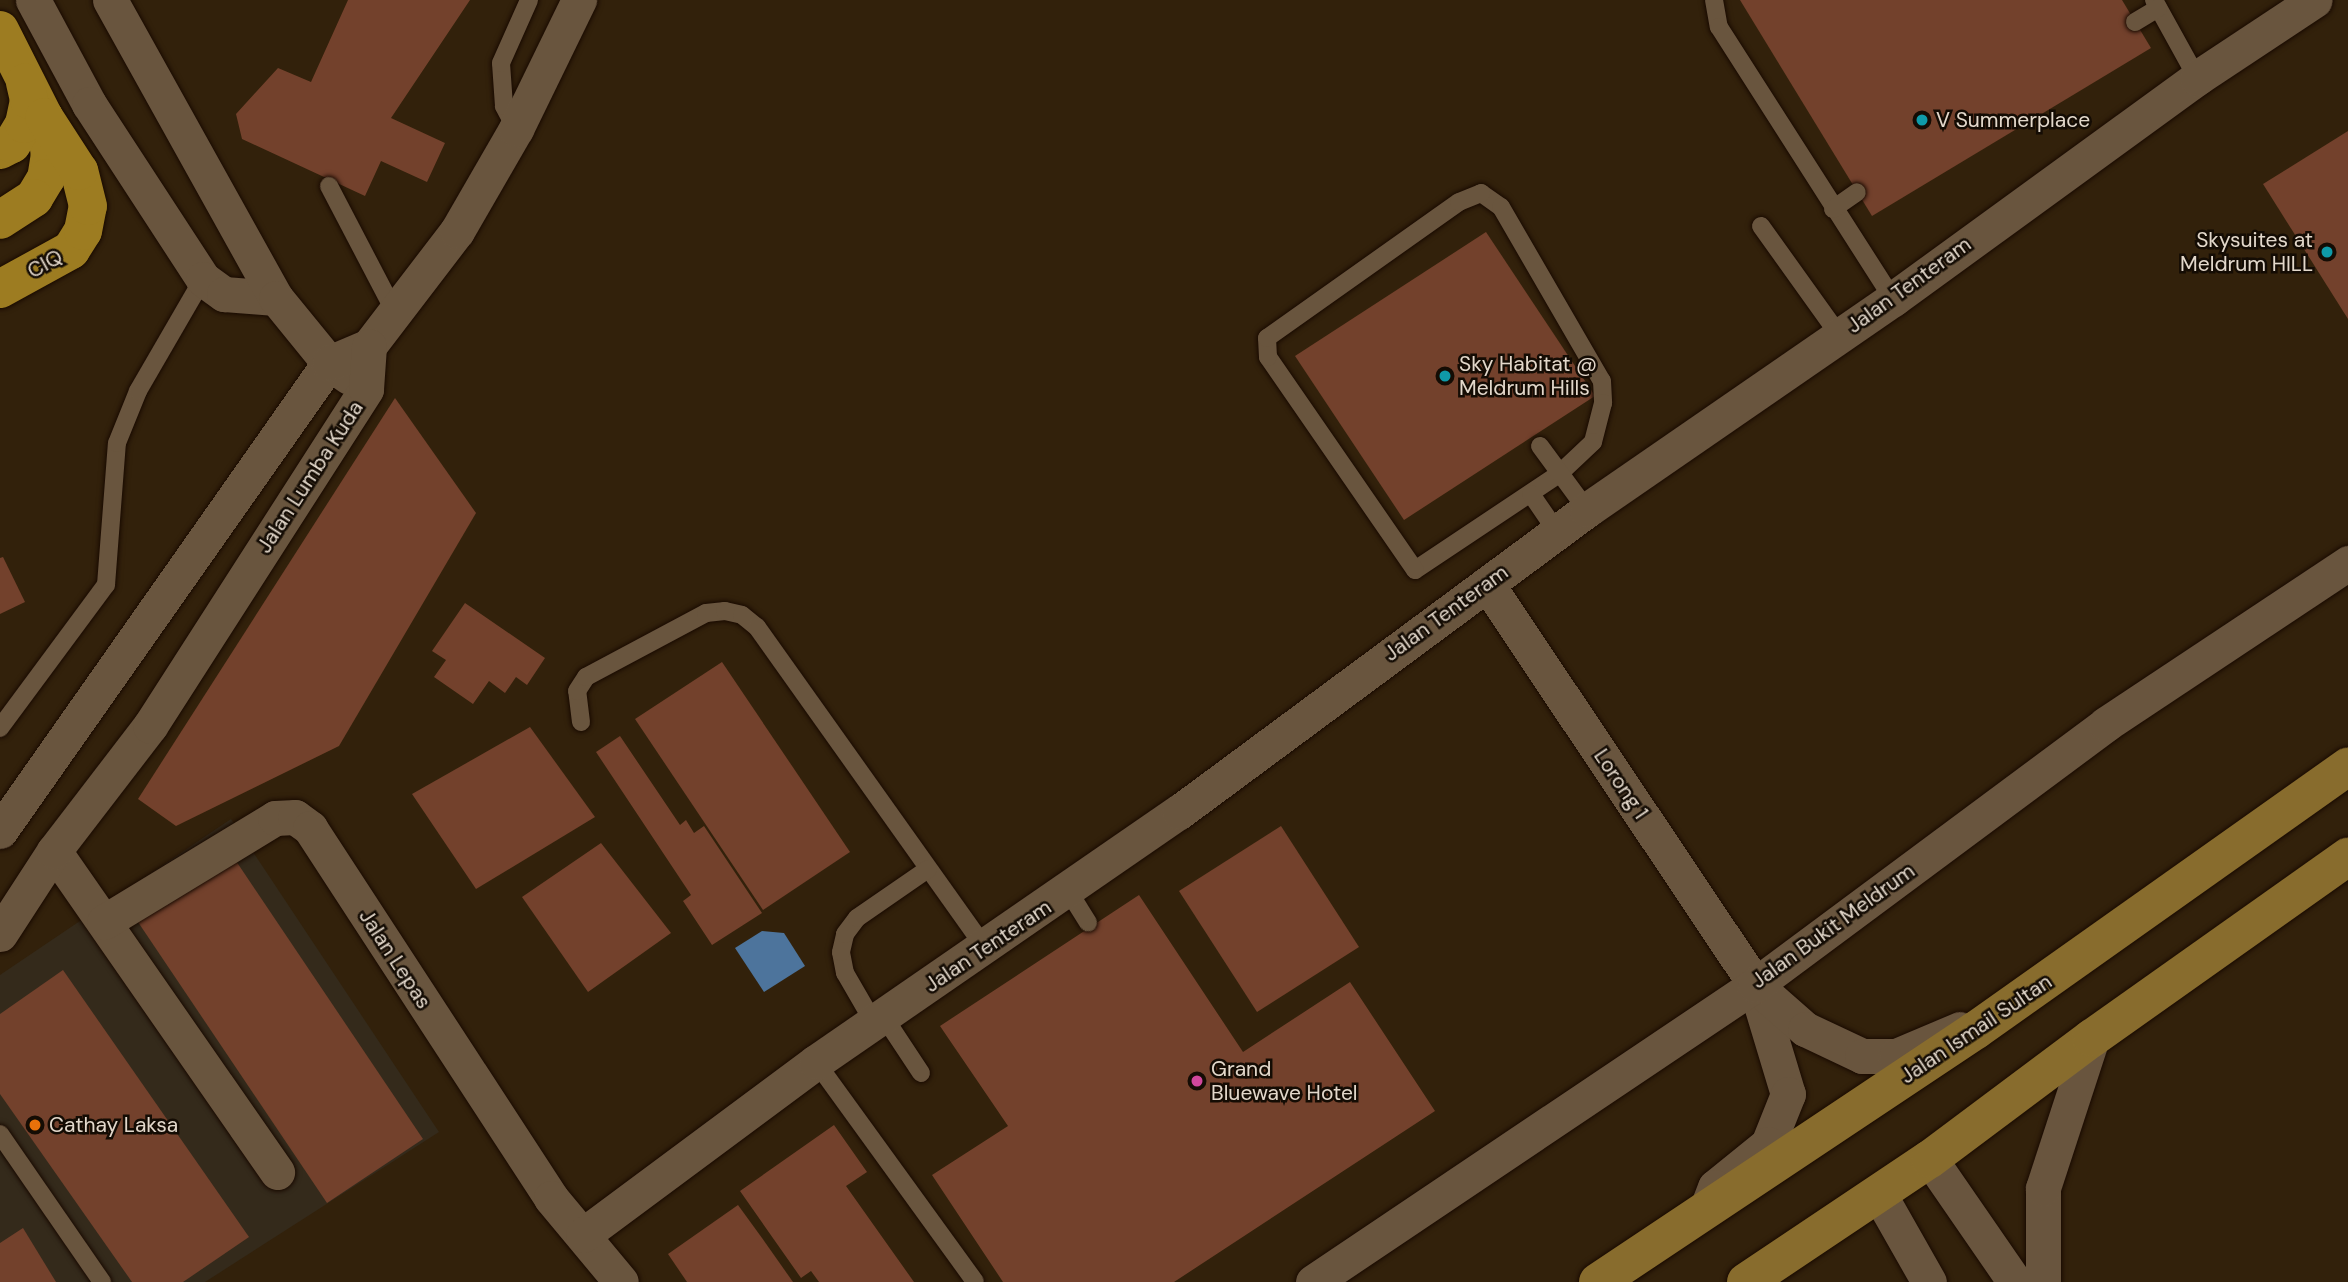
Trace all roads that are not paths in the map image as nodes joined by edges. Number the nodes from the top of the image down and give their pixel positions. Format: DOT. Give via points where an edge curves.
graph roads {
  1 [pos="33,0"];
  2 [pos="110,0"];
  3 [pos="529,0"];
  4 [pos="579,0"];
  5 [pos="1714,0"];
  6 [pos="2315,0"];
  7 [pos="2156,4"];
  8 [pos="2135,22"];
  9 [pos="0,31"];
  10 [pos="2197,78"];
  11 [pos="25,79"];
  12 [pos="44,117"];
  13 [pos="516,129"];
  14 [pos="0,150"];
  15 [pos="329,186"];
  16 [pos="1857,192"];
  17 [pos="1833,209"];
  18 [pos="0,220"];
  19 [pos="1761,226"];
  20 [pos="203,279"];
  21 [pos="0,289"];
  22 [pos="276,298"];
  23 [pos="1892,299"];
  24 [pos="395,312"];
  25 [pos="1839,335"];
  26 [pos="369,346"];
  27 [pos="329,363"];
  28 [pos="366,389"];
  29 [pos="1540,446"];
  30 [pos="1559,474"];
  31 [pos="1531,494"];
  32 [pos="1587,510"];
  33 [pos="1557,532"];
  34 [pos="2348,563"];
  35 [pos="1487,584"];
  36 [pos="582,722"];
  37 [pos="0,729"];
  38 [pos="2348,767"];
  39 [pos="0,831"];
  40 [pos="54,851"];
  41 [pos="2348,858"];
  42 [pos="928,869"];
  43 [pos="1069,892"];
  44 [pos="104,922"];
  45 [pos="1088,923"];
  46 [pos="0,934"];
  47 [pos="985,948"];
  48 [pos="1755,985"];
  49 [pos="879,1020"];
  50 [pos="1976,1030"];
  51 [pos="2092,1038"];
  52 [pos="816,1062"];
  53 [pos="921,1073"];
  54 [pos="0,1134"];
  55 [pos="1930,1159"];
  56 [pos="277,1172"];
  57 [pos="1879,1194"];
  58 [pos="1707,1209"];
  59 [pos="583,1234"];
  60 [pos="102,1282"];
  61 [pos="621,1282"];
  62 [pos="975,1282"];
  63 [pos="1313,1282"];
  64 [pos="1598,1282"];
  65 [pos="1746,1282"];
  66 [pos="1929,1282"];
  67 [pos="2015,1282"];
  68 [pos="2043,1282"];
  1 -- 20 [label="street" via="89,104"];
  2 -- 22 [label="street"];
  3 -- 13 [label="lane" via="501,63 504,106"];
  4 -- 13 [label="street"];
  5 -- 17 [label="lane" via="1719,27"];
  6 -- 10 [label="street, Jalan Tenteram"];
  7 -- 8 [label="lane"];
  7 -- 10 [label="lane"];
  9 -- 11 [label="highway, CIQ"];
  10 -- 23 [label="street, Jalan Tenteram"];
  11 -- 12 [label="highway, CIQ"];
  11 -- 14 [label="highway, CIQ" via="29,100 24,124 12,144"];
  12 -- 18 [label="highway, CIQ" via="50,154 46,178 34,198"];
  12 -- 21 [label="highway, CIQ" via="79,171 88,206 83,231 71,250"];
  13 -- 24 [label="street" via="457,231"];
  15 -- 24 [label="lane"];
  16 -- 17 [label="lane"];
  17 -- 23 [label="lane"];
  19 -- 25 [label="lane"];
  20 -- 22 [label="street" via="224,293"];
  20 -- 37 [label="lane" via="138,391 117,443 106,585"];
  22 -- 27 [label="street"];
  23 -- 25 [label="street, Jalan Tenteram"];
  24 -- 26 [label="street"];
  25 -- 32 [label="street, Jalan Tenteram"];
  26 -- 27 [label="street"];
  26 -- 28 [label="street, Jalan Lumba Kuda"];
  27 -- 28 [label="street"];
  27 -- 39 [label="street"];
  28 -- 40 [label="street, Jalan Lumba Kuda" via="150,726"];
  29 -- 30 [label="lane"];
  30 -- 31 [label="lane"];
  30 -- 31 [label="lane" via="1593,442 1602,381 1501,207 1481,193 1460,202 1267,338 1268,357 1415,570"];
  30 -- 32 [label="lane"];
  31 -- 33 [label="lane"];
  32 -- 33 [label="street, Jalan Tenteram"];
  33 -- 35 [label="street, Jalan Tenteram"];
  34 -- 48 [label="street, Jalan Bukit Meldrum" via="2106,724"];
  35 -- 43 [label="street, Jalan Tenteram"];
  35 -- 48 [label="street, Lorong 1"];
  36 -- 42 [label="lane" via="577,691 586,677 706,613 742,615 757,627"];
  38 -- 50 [label="main road, Jalan Ismail Sultan"];
  40 -- 44 [label="street"];
  40 -- 46 [label="street, Jalan Lumba Kuda"];
  41 -- 51 [label="main road"];
  42 -- 47 [label="lane"];
  42 -- 49 [label="lane" via="857,918 845,934 841,952 845,973"];
  43 -- 45 [label="lane"];
  43 -- 47 [label="street, Jalan Tenteram"];
  44 -- 56 [label="street"];
  44 -- 59 [label="street, Jalan Lepas" via="275,818 295,817 310,828 532,1170"];
  47 -- 49 [label="street, Jalan Tenteram"];
  48 -- 50 [label="street, Lorong 1" via="1805,1029 1861,1056 1896,1056 1959,1029"];
  48 -- 58 [label="street, Lorong 1" via="1788,1094 1768,1144 1715,1187"];
  48 -- 63 [label="street, Jalan Bukit Meldrum"];
  49 -- 52 [label="street, Jalan Tenteram"];
  49 -- 53 [label="lane"];
  50 -- 58 [label="main road, Jalan Ismail Sultan"];
  51 -- 55 [label="main road"];
  51 -- 68 [label="street" via="2043,1188"];
  52 -- 59 [label="street, Jalan Tenteram"];
  52 -- 62 [label="lane"];
  54 -- 60 [label="lane"];
  55 -- 57 [label="main road"];
  55 -- 67 [label="street"];
  57 -- 65 [label="main road"];
  57 -- 66 [label="street"];
  58 -- 64 [label="main road, Jalan Ismail Sultan"];
  59 -- 61 [label="street, Jalan Lepas"];
}
